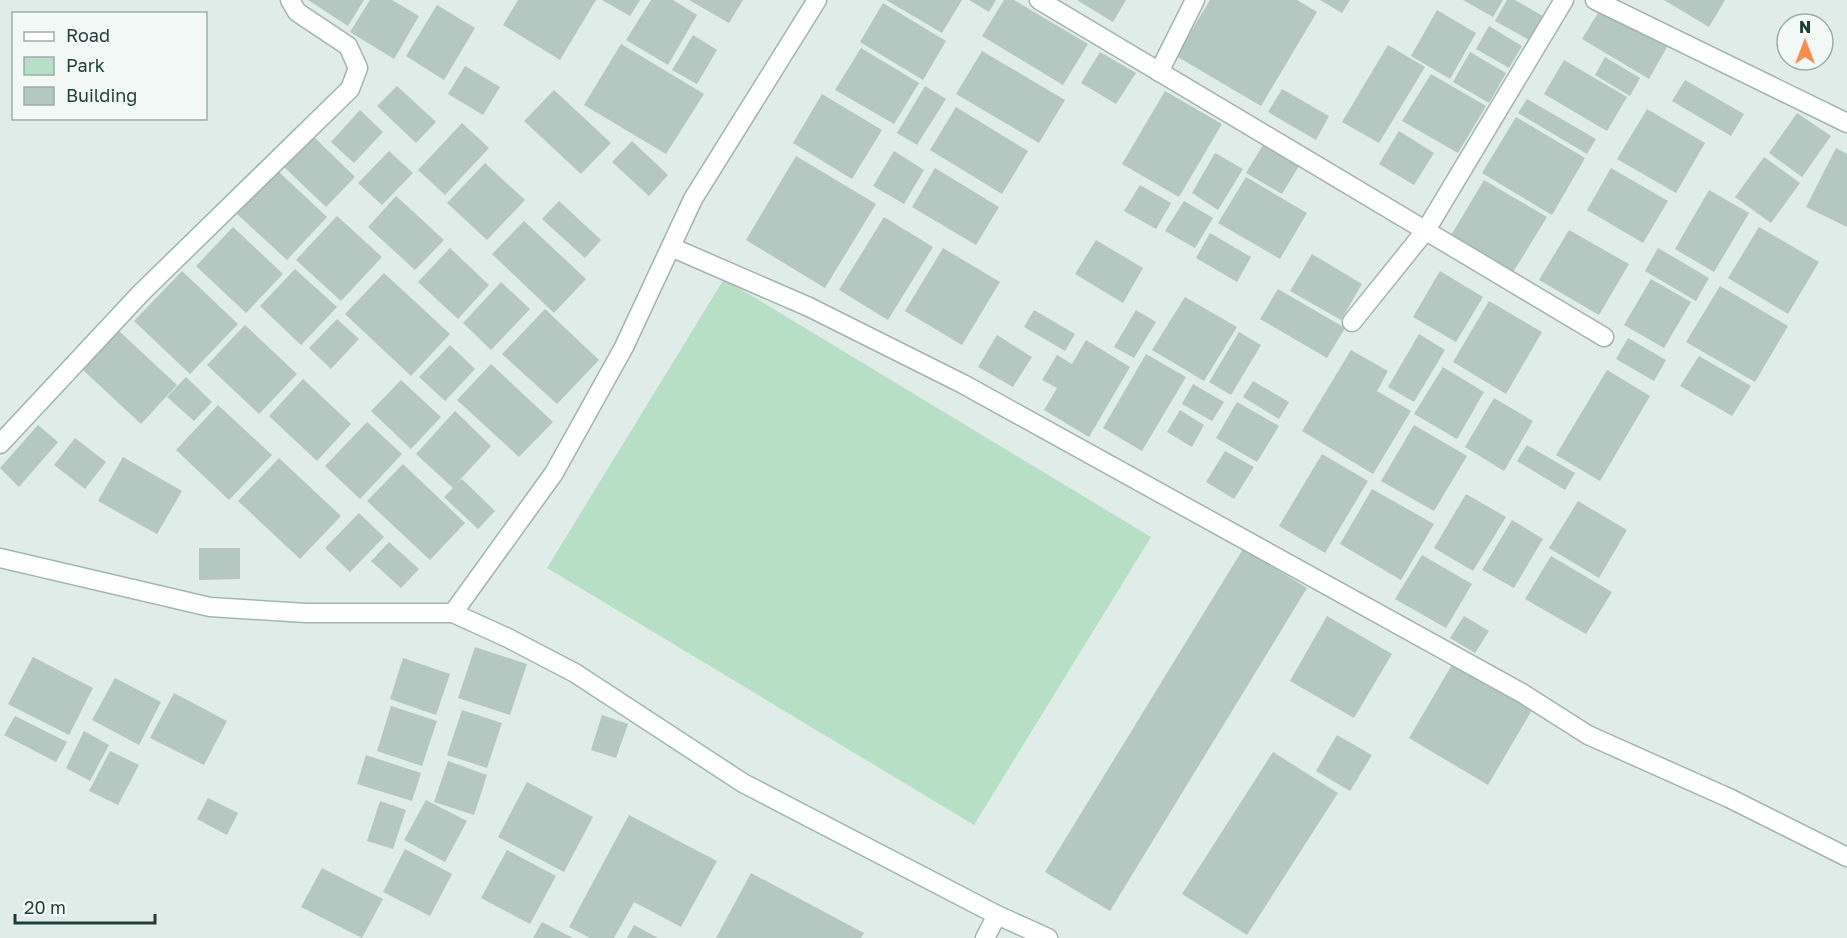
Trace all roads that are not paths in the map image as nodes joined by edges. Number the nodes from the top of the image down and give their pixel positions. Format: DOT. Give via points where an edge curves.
graph roads {
  1 [pos="290,0"];
  2 [pos="817,0"];
  3 [pos="1039,0"];
  4 [pos="1195,0"];
  5 [pos="1564,0"];
  6 [pos="1595,0"];
  7 [pos="1623,6"];
  8 [pos="1159,72"];
  9 [pos="1847,123"];
  10 [pos="1426,230"];
  11 [pos="671,247"];
  12 [pos="1352,322"];
  13 [pos="1604,337"];
  14 [pos="0,444"];
  15 [pos="0,558"];
  16 [pos="453,613"];
  17 [pos="1847,857"];
  18 [pos="997,915"];
  19 [pos="985,938"];
  20 [pos="1048,938"];
  1 -- 14 [label="street" via="297,12 348,46 358,68 350,89 141,294"];
  2 -- 11 [label="street" via="693,199"];
  3 -- 8 [label="street"];
  4 -- 8 [label="street"];
  5 -- 10 [label="street"];
  6 -- 7 [label="street"];
  7 -- 9 [label="street"];
  8 -- 10 [label="street"];
  10 -- 12 [label="street"];
  10 -- 13 [label="street"];
  11 -- 16 [label="street" via="624,347 554,473"];
  11 -- 17 [label="street" via="808,307 963,384 1491,676 1588,735 1729,798"];
  15 -- 16 [label="street" via="210,607 306,613"];
  16 -- 18 [label="street" via="575,673 743,783"];
  18 -- 19 [label="street"];
  18 -- 20 [label="street"];
}
